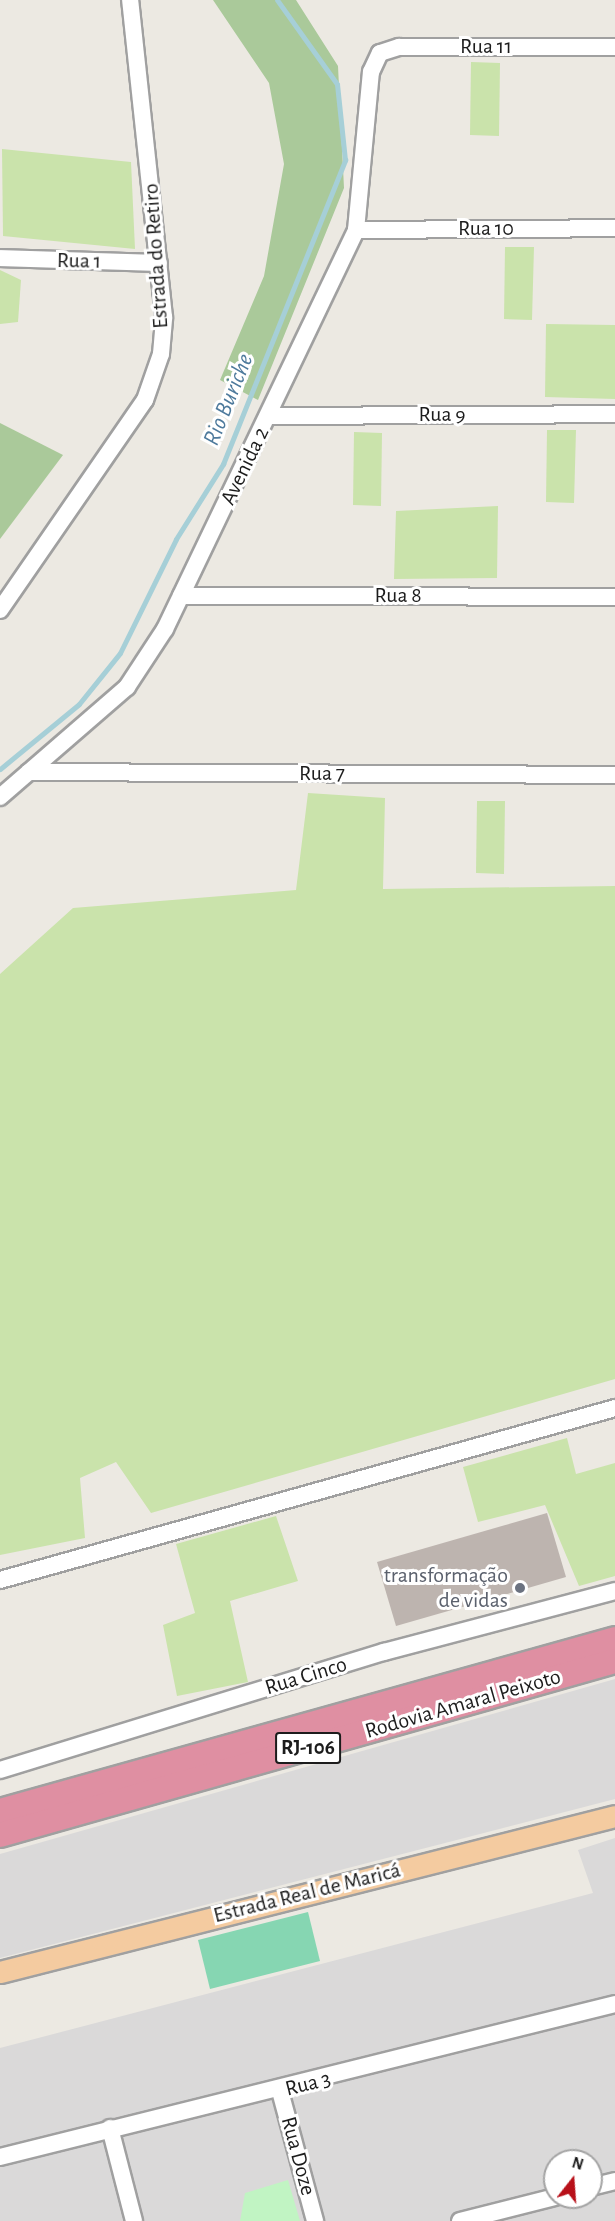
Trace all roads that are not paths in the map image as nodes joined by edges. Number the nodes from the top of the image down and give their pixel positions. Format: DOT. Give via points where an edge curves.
graph roads {
  1 [pos="130,0"];
  2 [pos="615,47"];
  3 [pos="371,72"];
  4 [pos="615,228"];
  5 [pos="356,230"];
  6 [pos="0,258"];
  7 [pos="159,263"];
  8 [pos="615,414"];
  9 [pos="269,416"];
  10 [pos="181,596"];
  11 [pos="615,597"];
  12 [pos="0,610"];
  13 [pos="29,772"];
  14 [pos="615,775"];
  15 [pos="0,797"];
  16 [pos="615,1407"];
  17 [pos="0,1580"];
  18 [pos="615,1591"];
  19 [pos="615,1639"];
  20 [pos="615,1661"];
  21 [pos="0,1770"];
  22 [pos="2,1806"];
  23 [pos="615,1816"];
  24 [pos="0,1835"];
  25 [pos="0,1972"];
  26 [pos="615,2004"];
  27 [pos="280,2091"];
  28 [pos="110,2128"];
  29 [pos="0,2157"];
  30 [pos="543,2200"];
  31 [pos="134,2221"];
  32 [pos="315,2221"];
  33 [pos="460,2221"];
  1 -- 7 [label="street, Estrada do Retiro"];
  2 -- 3 [label="street, Rua 11" via="399,47 380,54"];
  3 -- 5 [label="street, Avenida 2"];
  4 -- 5 [label="street, Rua 10"];
  5 -- 9 [label="street, Avenida 2"];
  6 -- 7 [label="street, Rua 1"];
  7 -- 12 [label="street, Estrada do Retiro" via="164,326 145,400"];
  8 -- 9 [label="street, Rua 9"];
  9 -- 10 [label="street, Avenida 2"];
  10 -- 11 [label="street, Rua 8"];
  10 -- 13 [label="street, Avenida 2" via="128,687"];
  13 -- 14 [label="street, Rua 7"];
  13 -- 15 [label="street, Avenida 2"];
  16 -- 17 [label="street"];
  18 -- 21 [label="street, Rua Cinco" via="384,1652"];
  19 -- 22 [label="highway, Rodovia Amaral Peixoto / RJ-106"];
  20 -- 24 [label="highway, Rodovia Amaral Peixoto / RJ-106"];
  23 -- 25 [label="main road, Estrada Real de Maricá"];
  26 -- 27 [label="street, Rua 3"];
  27 -- 28 [label="street, Rua 3"];
  27 -- 32 [label="street, Rua Doze"];
  28 -- 29 [label="street, Rua 3"];
  28 -- 31 [label="street"];
  30 -- 33 [label="street"];
}
